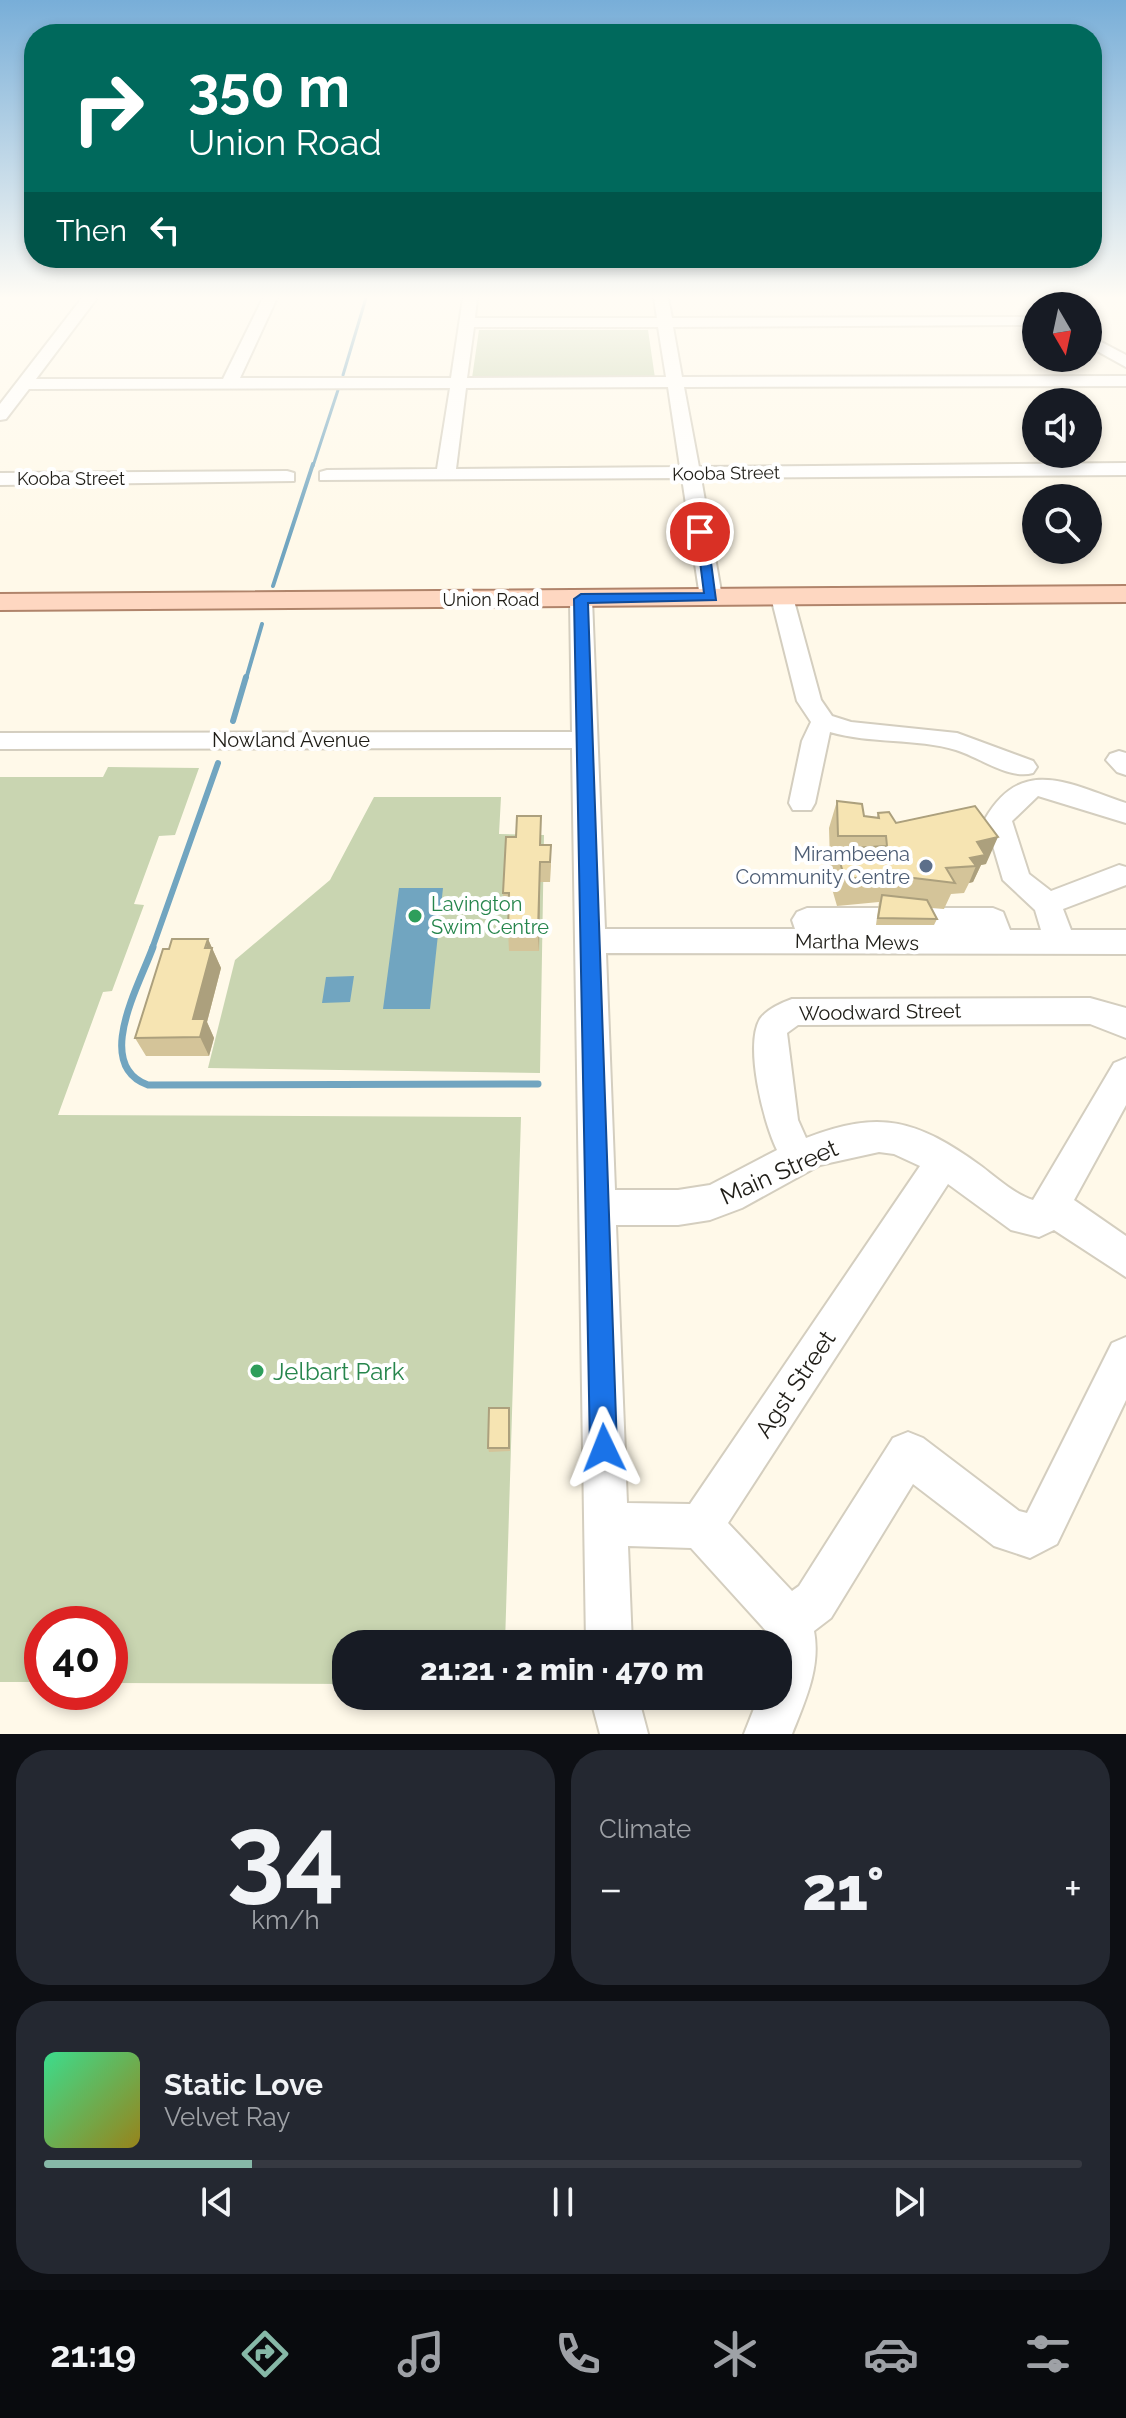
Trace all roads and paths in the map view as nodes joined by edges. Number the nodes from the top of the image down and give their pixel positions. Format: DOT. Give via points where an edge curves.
graph roads {
  1 [pos="28,379"];
  2 [pos="231,379"];
  3 [pos="460,381"];
  4 [pos="675,381"];
  5 [pos="1126,381"];
  6 [pos="230,382"];
  7 [pos="24,384"];
  8 [pos="0,415"];
  9 [pos="1126,469"];
  10 [pos="690,474"];
  11 [pos="446,475"];
  12 [pos="327,476"];
  13 [pos="287,477"];
  14 [pos="0,479"];
  15 [pos="1126,594"];
  16 [pos="711,597"];
  17 [pos="782,597"];
  18 [pos="581,599"];
  19 [pos="0,602"];
  20 [pos="823,722"];
  21 [pos="583,740"];
  22 [pos="0,741"];
  23 [pos="1024,767"];
  24 [pos="802,803"];
  25 [pos="1126,813"];
  26 [pos="1119,876"];
  27 [pos="1047,904"];
  28 [pos="589,941"];
  29 [pos="1126,942"];
  30 [pos="1061,944"];
  31 [pos="1126,1024"];
  32 [pos="1126,1073"];
  33 [pos="799,1159"];
  34 [pos="942,1163"];
  35 [pos="598,1207"];
  36 [pos="1042,1213"];
  37 [pos="1126,1258"];
  38 [pos="1126,1357"];
  39 [pos="606,1524"];
  40 [pos="701,1526"];
  41 [pos="789,1622"];
  42 [pos="609,1630"];
  43 [pos="618,1710"];
  44 [pos="624,1734"];
  45 [pos="768,1734"];
  1 -- 7 [label="street"];
  2 -- 6 [label="street"];
  3 -- 4 [label="street"];
  3 -- 6 [label="street"];
  3 -- 11 [label="street"];
  4 -- 5 [label="street"];
  4 -- 10 [label="street"];
  6 -- 7 [label="street"];
  7 -- 8 [label="street"];
  9 -- 10 [label="street, Kooba Street"];
  10 -- 11 [label="street, Kooba Street"];
  10 -- 16 [label="street"];
  11 -- 12 [label="street, Kooba Street"];
  13 -- 14 [label="street, Kooba Street"];
  15 -- 17 [label="main road, Union Road"];
  16 -- 17 [label="main road, Union Road"];
  16 -- 18 [label="main road, Union Road"];
  17 -- 20 [label="street" via="809,701"];
  18 -- 19 [label="main road, Union Road"];
  18 -- 21 [label="street"];
  20 -- 23 [label="street" via="957,741"];
  20 -- 24 [label="street"];
  21 -- 22 [label="street, Nowland Avenue"];
  21 -- 28 [label="street"];
  25 -- 27 [label="street" via="1044,786 1021,791 998,819 999,829 1017,880"];
  26 -- 27 [label="street"];
  27 -- 30 [label="street"];
  28 -- 30 [label="street, Martha Mews"];
  28 -- 35 [label="street"];
  29 -- 30 [label="street, Martha Mews"];
  31 -- 33 [label="street, Woodward Street" via="1090,1011 792,1012 773,1026 770,1039 781,1122"];
  32 -- 36 [label="street"];
  33 -- 34 [label="street, Main Street" via="871,1136 914,1144"];
  33 -- 35 [label="street, Main Street" via="715,1201"];
  34 -- 36 [label="street, Main Street"];
  34 -- 40 [label="street, Agst Street"];
  35 -- 39 [label="street"];
  36 -- 37 [label="street, Main Street"];
  38 -- 41 [label="street" via="1042,1529 1018,1536 908,1453 815,1602"];
  39 -- 40 [label="street"];
  39 -- 42 [label="street"];
  40 -- 41 [label="street"];
  41 -- 45 [label="street" via="795,1643 791,1672"];
  43 -- 44 [label="street"];
}
